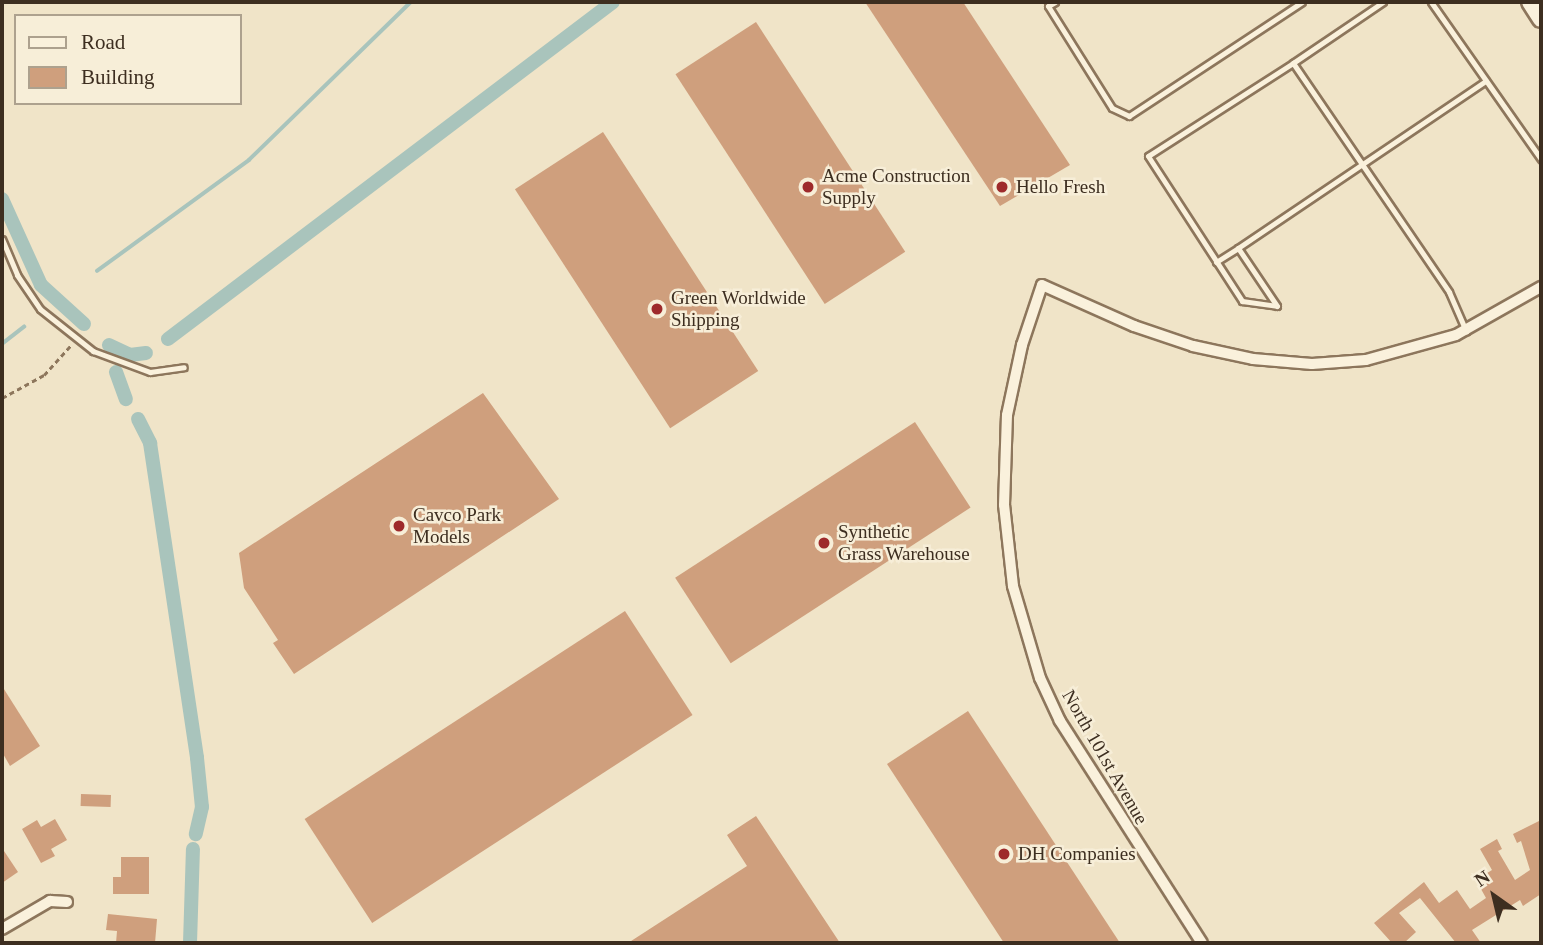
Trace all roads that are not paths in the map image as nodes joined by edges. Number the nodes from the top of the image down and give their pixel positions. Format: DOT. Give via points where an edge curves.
graph roads {
  1 [pos="1055,2"];
  2 [pos="1302,2"];
  3 [pos="1383,2"];
  4 [pos="1432,2"];
  5 [pos="1530,2"];
  6 [pos="1541,19"];
  7 [pos="1293,62"];
  8 [pos="1486,81"];
  9 [pos="1541,159"];
  10 [pos="1361,164"];
  11 [pos="2,239"];
  12 [pos="1238,247"];
  13 [pos="1216,262"];
  14 [pos="1541,287"];
  15 [pos="1466,331"];
  16 [pos="184,367"];
  17 [pos="66,902"];
  18 [pos="2,929"];
  19 [pos="1202,943"];
  1 -- 2 [label="lane" via="1048,6 1112,108 1129,116"];
  3 -- 7 [label="lane"];
  4 -- 8 [label="lane"];
  5 -- 6 [label="main road"];
  7 -- 10 [label="lane"];
  7 -- 13 [label="lane" via="1148,156"];
  8 -- 9 [label="lane"];
  8 -- 10 [label="lane"];
  10 -- 12 [label="lane"];
  10 -- 15 [label="lane" via="1449,292"];
  11 -- 16 [label="lane" via="17,275 40,309 76,339 124,365 150,372"];
  12 -- 13 [label="lane"];
  12 -- 13 [label="lane" via="1277,306 1242,301"];
  14 -- 15 [label="street"];
  15 -- 19 [label="street, North 101st Avenue" via="1366,360 1283,363 1183,343 1042,285 1022,345 1007,415 1003,505 1013,586 1040,678 1060,721"];
  17 -- 18 [label="street" via="50,901"];
}
